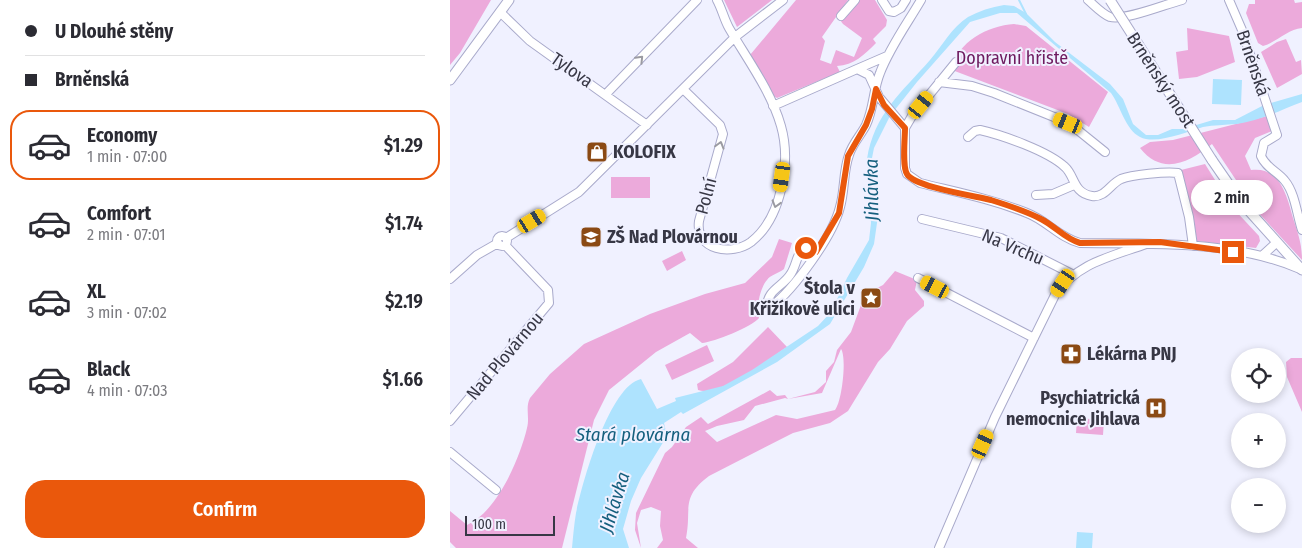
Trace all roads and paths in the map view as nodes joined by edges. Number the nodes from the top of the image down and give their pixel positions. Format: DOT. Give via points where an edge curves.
graph roads {
  1 [pos="697,0"];
  2 [pos="718,0"];
  3 [pos="783,0"];
  4 [pos="855,0"];
  5 [pos="882,0"];
  6 [pos="906,0"];
  7 [pos="921,0"];
  8 [pos="1088,0"];
  9 [pos="1110,0"];
  10 [pos="1182,0"];
  11 [pos="1229,0"];
  12 [pos="504,4"];
  13 [pos="841,16"];
  14 [pos="735,37"];
  15 [pos="887,56"];
  16 [pos="956,62"];
  17 [pos="857,69"];
  18 [pos="450,80"];
  19 [pos="939,82"];
  20 [pos="683,89"];
  21 [pos="876,89"];
  22 [pos="606,94"];
  23 [pos="773,106"];
  24 [pos="647,125"];
  25 [pos="905,128"];
  26 [pos="968,137"];
  27 [pos="1105,152"];
  28 [pos="1074,185"];
  29 [pos="1036,195"];
  30 [pos="922,219"];
  31 [pos="1302,230"];
  32 [pos="503,242"];
  33 [pos="1148,243"];
  34 [pos="1276,244"];
  35 [pos="1193,246"];
  36 [pos="816,252"];
  37 [pos="1263,256"];
  38 [pos="1301,270"];
  39 [pos="1072,274"];
  40 [pos="918,278"];
  41 [pos="450,279"];
  42 [pos="1034,338"];
  43 [pos="450,421"];
  44 [pos="450,452"];
  45 [pos="496,490"];
  46 [pos="938,548"];
  22 -- 1 [label="street, one-way"];
  2 -- 14 [label="street, Polní"];
  3 -- 14 [label="street"];
  4 -- 13 [label="street"];
  5 -- 6 [label="street" via="889,11 894,12"];
  7 -- 15 [label="street"];
  8 -- 10 [label="street" via="1113,17"];
  9 -- 34 [label="main road, Brněnský most, bridge" via="1240,202"];
  11 -- 31 [label="street, Brněnská" via="1277,135 1264,143 1261,156 1266,165 1286,181"];
  12 -- 18 [label="main road"];
  12 -- 22 [label="street, Tylova" via="530,41"];
  14 -- 20 [label="street"];
  14 -- 23 [label="street, Polní"];
  15 -- 17 [label="street"];
  15 -- 21 [label="street"];
  16 -- 19 [label="street"];
  17 -- 21 [label="street" via="869,75"];
  17 -- 23 [label="street"];
  19 -- 25 [label="street"];
  19 -- 27 [label="street" via="972,86 1068,123"];
  23 -- 20 [label="street, Polní, one-way" via="784,142 780,188 772,216 751,242 723,250 705,242 698,226 723,134 720,125"];
  20 -- 24 [label="street"];
  21 -- 25 [label="street" via="884,105"];
  21 -- 36 [label="street" via="866,125 848,156 839,213"];
  22 -- 24 [label="street, Tylova"];
  24 -- 32 [label="street" via="579,192"];
  25 -- 33 [label="street" via="907,174 920,183 1028,213 1073,241"];
  26 -- 28 [label="street" via="980,130 1038,152 1067,169"];
  28 -- 29 [label="street" via="1053,194"];
  28 -- 35 [label="street" via="1093,196 1102,194 1120,179 1178,174"];
  30 -- 39 [label="street, Na Vrchu" via="1001,238"];
  32 -- 41 [label="street" via="477,255"];
  32 -- 43 [label="street, Nad Plovárnou" via="548,290 548,306"];
  33 -- 35 [label="street"];
  33 -- 39 [label="street" via="1094,262"];
  34 -- 37 [label="street"];
  34 -- 38 [label="main road"];
  35 -- 37 [label="street"];
  36 -- 36 [label="street" via="792,287 767,307 775,287 790,275 800,251 806,248"];
  37 -- 38 [label="street"];
  39 -- 42 [label="street" via="1055,295"];
  40 -- 42 [label="street"];
  42 -- 46 [label="street" via="995,417"];
  44 -- 45 [label="street"];
}
